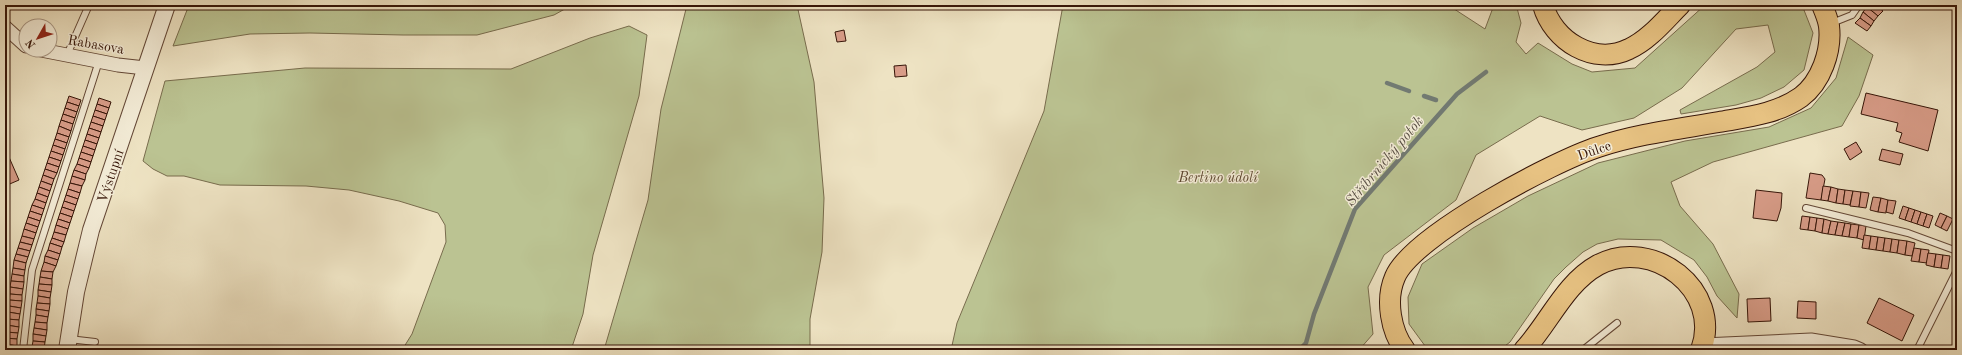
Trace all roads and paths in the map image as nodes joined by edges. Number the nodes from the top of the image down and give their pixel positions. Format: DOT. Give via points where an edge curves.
graph roads {
  1 [pos="89,5"];
  2 [pos="167,5"];
  3 [pos="1543,5"];
  4 [pos="1680,5"];
  5 [pos="1822,5"];
  6 [pos="1859,5"];
  7 [pos="1829,25"];
  8 [pos="5,27"];
  9 [pos="18,39"];
  10 [pos="58,53"];
  11 [pos="67,55"];
  12 [pos="99,61"];
  13 [pos="145,68"];
  14 [pos="1806,208"];
  15 [pos="1957,250"];
  16 [pos="1957,270"];
  17 [pos="1617,323"];
  18 [pos="95,342"];
  19 [pos="68,345"];
  20 [pos="1702,347"];
  21 [pos="23,350"];
  22 [pos="1405,350"];
  23 [pos="1524,350"];
  24 [pos="1583,350"];
  25 [pos="1861,350"];
  26 [pos="1917,350"];
  1 -- 11 [label="lane"];
  2 -- 13 [label="street, Výstupní"];
  3 -- 4 [label="main road" via="1545,14 1561,36 1574,47 1605,55 1630,49 1646,38"];
  5 -- 7 [label="main road, Důlce"];
  6 -- 7 [label="lane" via="1852,15"];
  7 -- 22 [label="main road, Důlce" via="1830,40 1821,71 1803,95 1789,104 1752,116 1632,137 1598,147 1539,172 1418,248 1394,278 1390,311 1394,329"];
  8 -- 9 [label="street"];
  10 -- 11 [label="street, Rabasova"];
  11 -- 12 [label="street, Rabasova"];
  12 -- 13 [label="street, Rabasova"];
  12 -- 21 [label="lane" via="32,270"];
  13 -- 19 [label="street, Výstupní" via="91,230 76,292"];
  14 -- 15 [label="lane" via="1908,233"];
  16 -- 26 [label="lane"];
  17 -- 24 [label="lane"];
  18 -- 19 [label="lane"];
  20 -- 23 [label="main road" via="1706,332 1704,317 1692,288 1683,277 1664,265 1650,259 1634,257 1616,258 1587,272 1575,283"];
  20 -- 25 [label="street" via="1811,340"];
}
